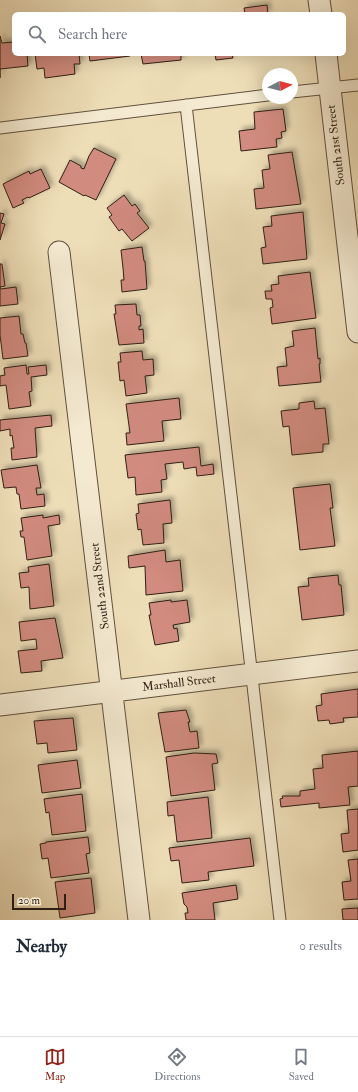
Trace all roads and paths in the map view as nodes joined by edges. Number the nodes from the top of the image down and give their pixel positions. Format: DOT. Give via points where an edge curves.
graph roads {
  1 [pos="319,0"];
  2 [pos="321,12"];
  3 [pos="326,56"];
  4 [pos="358,85"];
  5 [pos="329,88"];
  6 [pos="298,91"];
  7 [pos="262,96"];
  8 [pos="186,105"];
  9 [pos="0,128"];
  10 [pos="59,252"];
  11 [pos="358,332"];
  12 [pos="358,661"];
  13 [pos="251,674"];
  14 [pos="112,691"];
  15 [pos="0,704"];
  16 [pos="139,920"];
  17 [pos="280,920"];
  1 -- 2 [label="street"];
  3 -- 5 [label="street, South 21st Street"];
  4 -- 5 [label="lane"];
  5 -- 6 [label="lane"];
  5 -- 11 [label="street, South 21st Street"];
  7 -- 8 [label="lane"];
  8 -- 9 [label="lane"];
  8 -- 13 [label="lane"];
  10 -- 14 [label="street, South 22nd Street"];
  12 -- 13 [label="street, Marshall Street"];
  13 -- 14 [label="street, Marshall Street"];
  13 -- 17 [label="lane"];
  14 -- 15 [label="street, Marshall Street"];
  14 -- 16 [label="street, South 22nd Street"];
}
